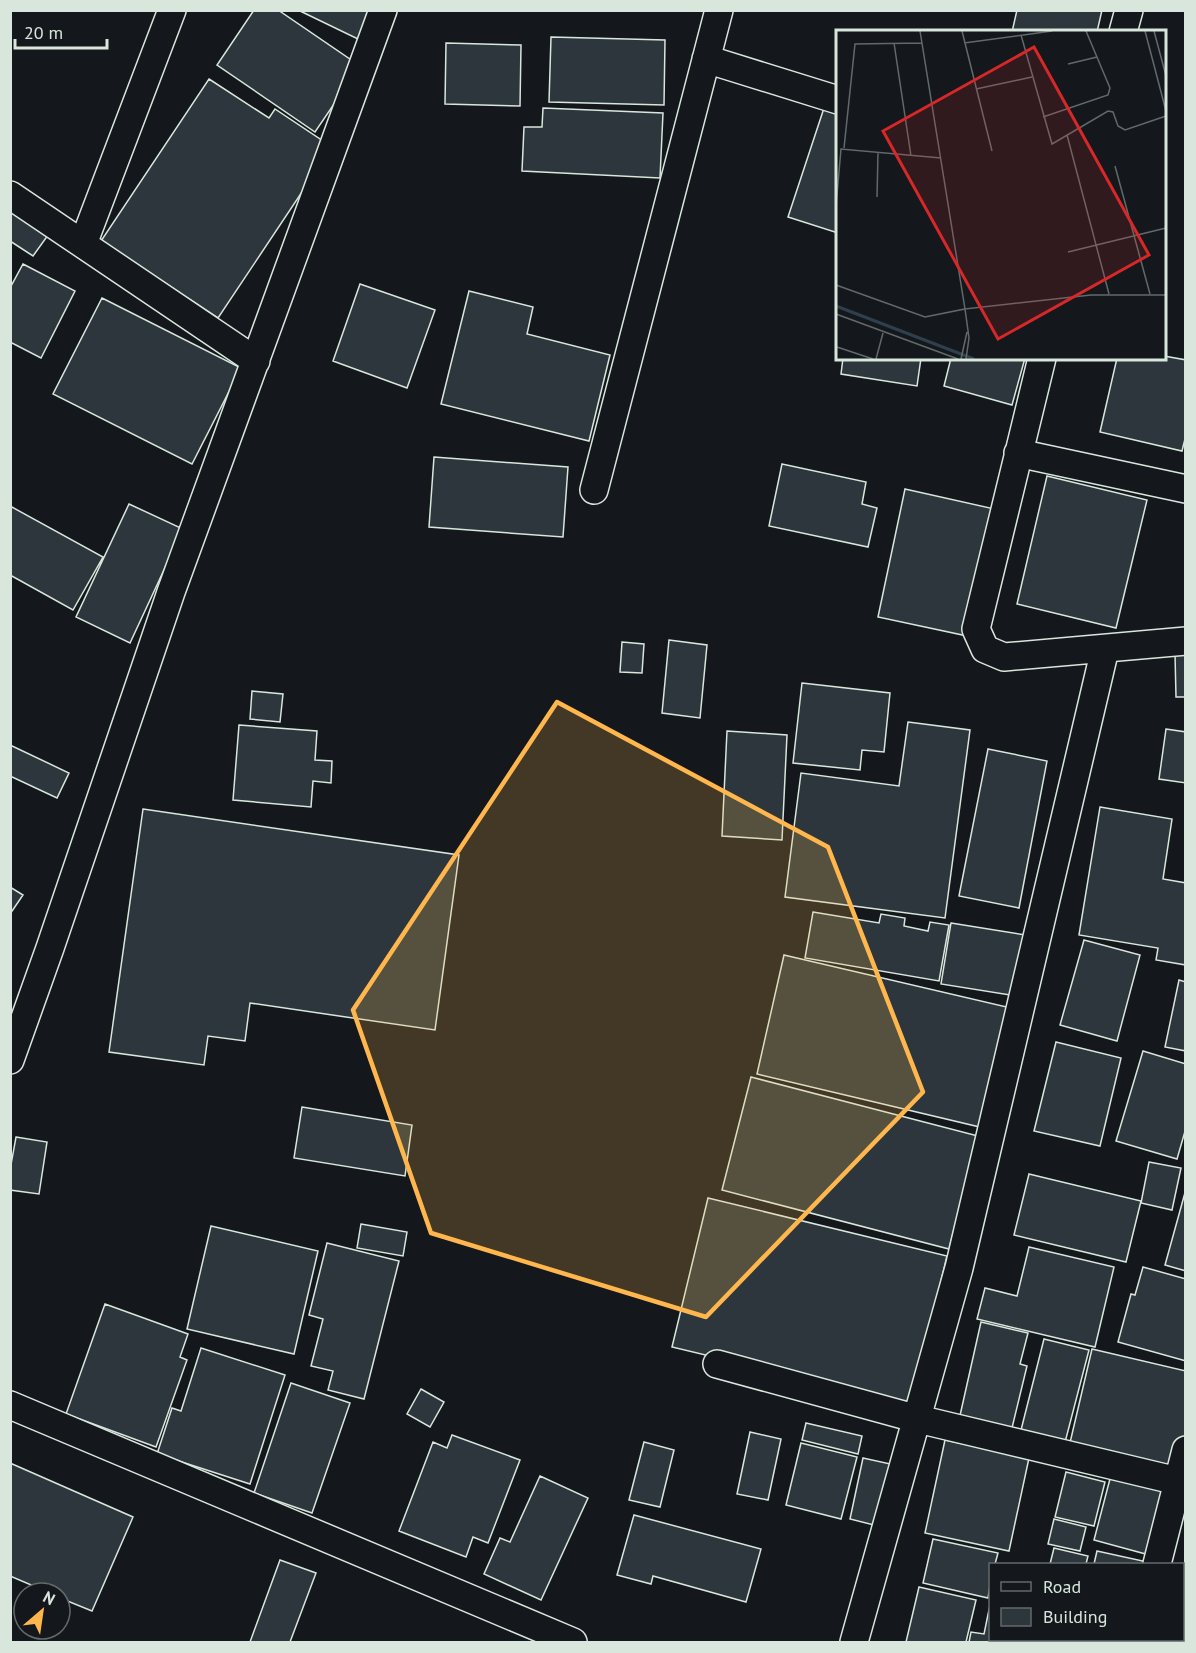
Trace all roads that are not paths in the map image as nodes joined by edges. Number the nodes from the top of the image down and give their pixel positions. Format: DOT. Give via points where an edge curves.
graph roads {
  1 [pos="172,10"];
  2 [pos="383,10"];
  3 [pos="719,10"];
  4 [pos="1129,10"];
  5 [pos="1124,30"];
  6 [pos="706,59"];
  7 [pos="836,100"];
  8 [pos="10,195"];
  9 [pos="83,244"];
  10 [pos="256,360"];
  11 [pos="1041,360"];
  12 [pos="1018,453"];
  13 [pos="1185,489"];
  14 [pos="594,490"];
  15 [pos="1185,641"];
  16 [pos="1105,649"];
  17 [pos="10,1059"];
  18 [pos="717,1364"];
  19 [pos="10,1405"];
  20 [pos="918,1419"];
  21 [pos="1185,1450"];
  22 [pos="1182,1482"];
  23 [pos="1157,1563"];
  24 [pos="573,1642"];
  25 [pos="854,1642"];
  1 -- 9 [label="street"];
  2 -- 10 [label="street"];
  3 -- 6 [label="street"];
  4 -- 5 [label="street"];
  6 -- 7 [label="street"];
  6 -- 14 [label="street"];
  8 -- 9 [label="street"];
  9 -- 10 [label="street"];
  10 -- 17 [label="street" via="171,592"];
  11 -- 12 [label="street"];
  12 -- 13 [label="street"];
  12 -- 16 [label="street" via="976,628 985,649 1004,657"];
  15 -- 16 [label="street"];
  16 -- 20 [label="street" via="959,1268"];
  18 -- 20 [label="street"];
  19 -- 24 [label="street"];
  20 -- 22 [label="street"];
  20 -- 25 [label="street"];
  21 -- 22 [label="street"];
  22 -- 23 [label="street"];
}
